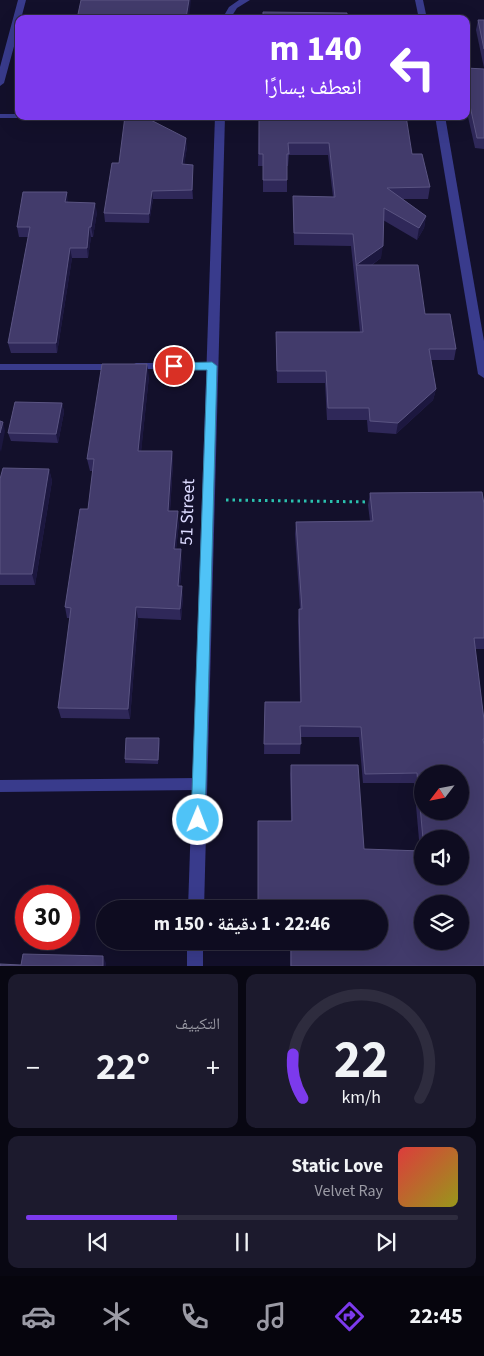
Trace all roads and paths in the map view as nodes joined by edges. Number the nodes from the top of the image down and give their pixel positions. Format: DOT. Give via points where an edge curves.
graph roads {
  1 [pos="22,0"];
  2 [pos="246,0"];
  3 [pos="420,0"];
  4 [pos="18,15"];
  5 [pos="228,15"];
  6 [pos="422,15"];
  7 [pos="15,26"];
  8 [pos="0,82"];
  9 [pos="0,116"];
  10 [pos="15,116"];
  11 [pos="220,120"];
  12 [pos="441,120"];
  13 [pos="212,366"];
  14 [pos="0,367"];
  15 [pos="484,374"];
  16 [pos="208,500"];
  17 [pos="376,502"];
  18 [pos="198,784"];
  19 [pos="0,786"];
  20 [pos="196,900"];
  21 [pos="195,950"];
  22 [pos="195,966"];
  1 -- 4 [label="street"];
  2 -- 5 [label="street" via="239,2"];
  3 -- 6 [label="street"];
  7 -- 8 [label="street"];
  9 -- 10 [label="lane"];
  11 -- 13 [label="street, 51 Street"];
  12 -- 15 [label="street"];
  13 -- 14 [label="lane"];
  13 -- 16 [label="street, 51 Street"];
  16 -- 17 [label="path"];
  16 -- 18 [label="street, 51 Street"];
  18 -- 19 [label="lane"];
  18 -- 20 [label="street, 51 Street"];
  21 -- 22 [label="street"];
}
